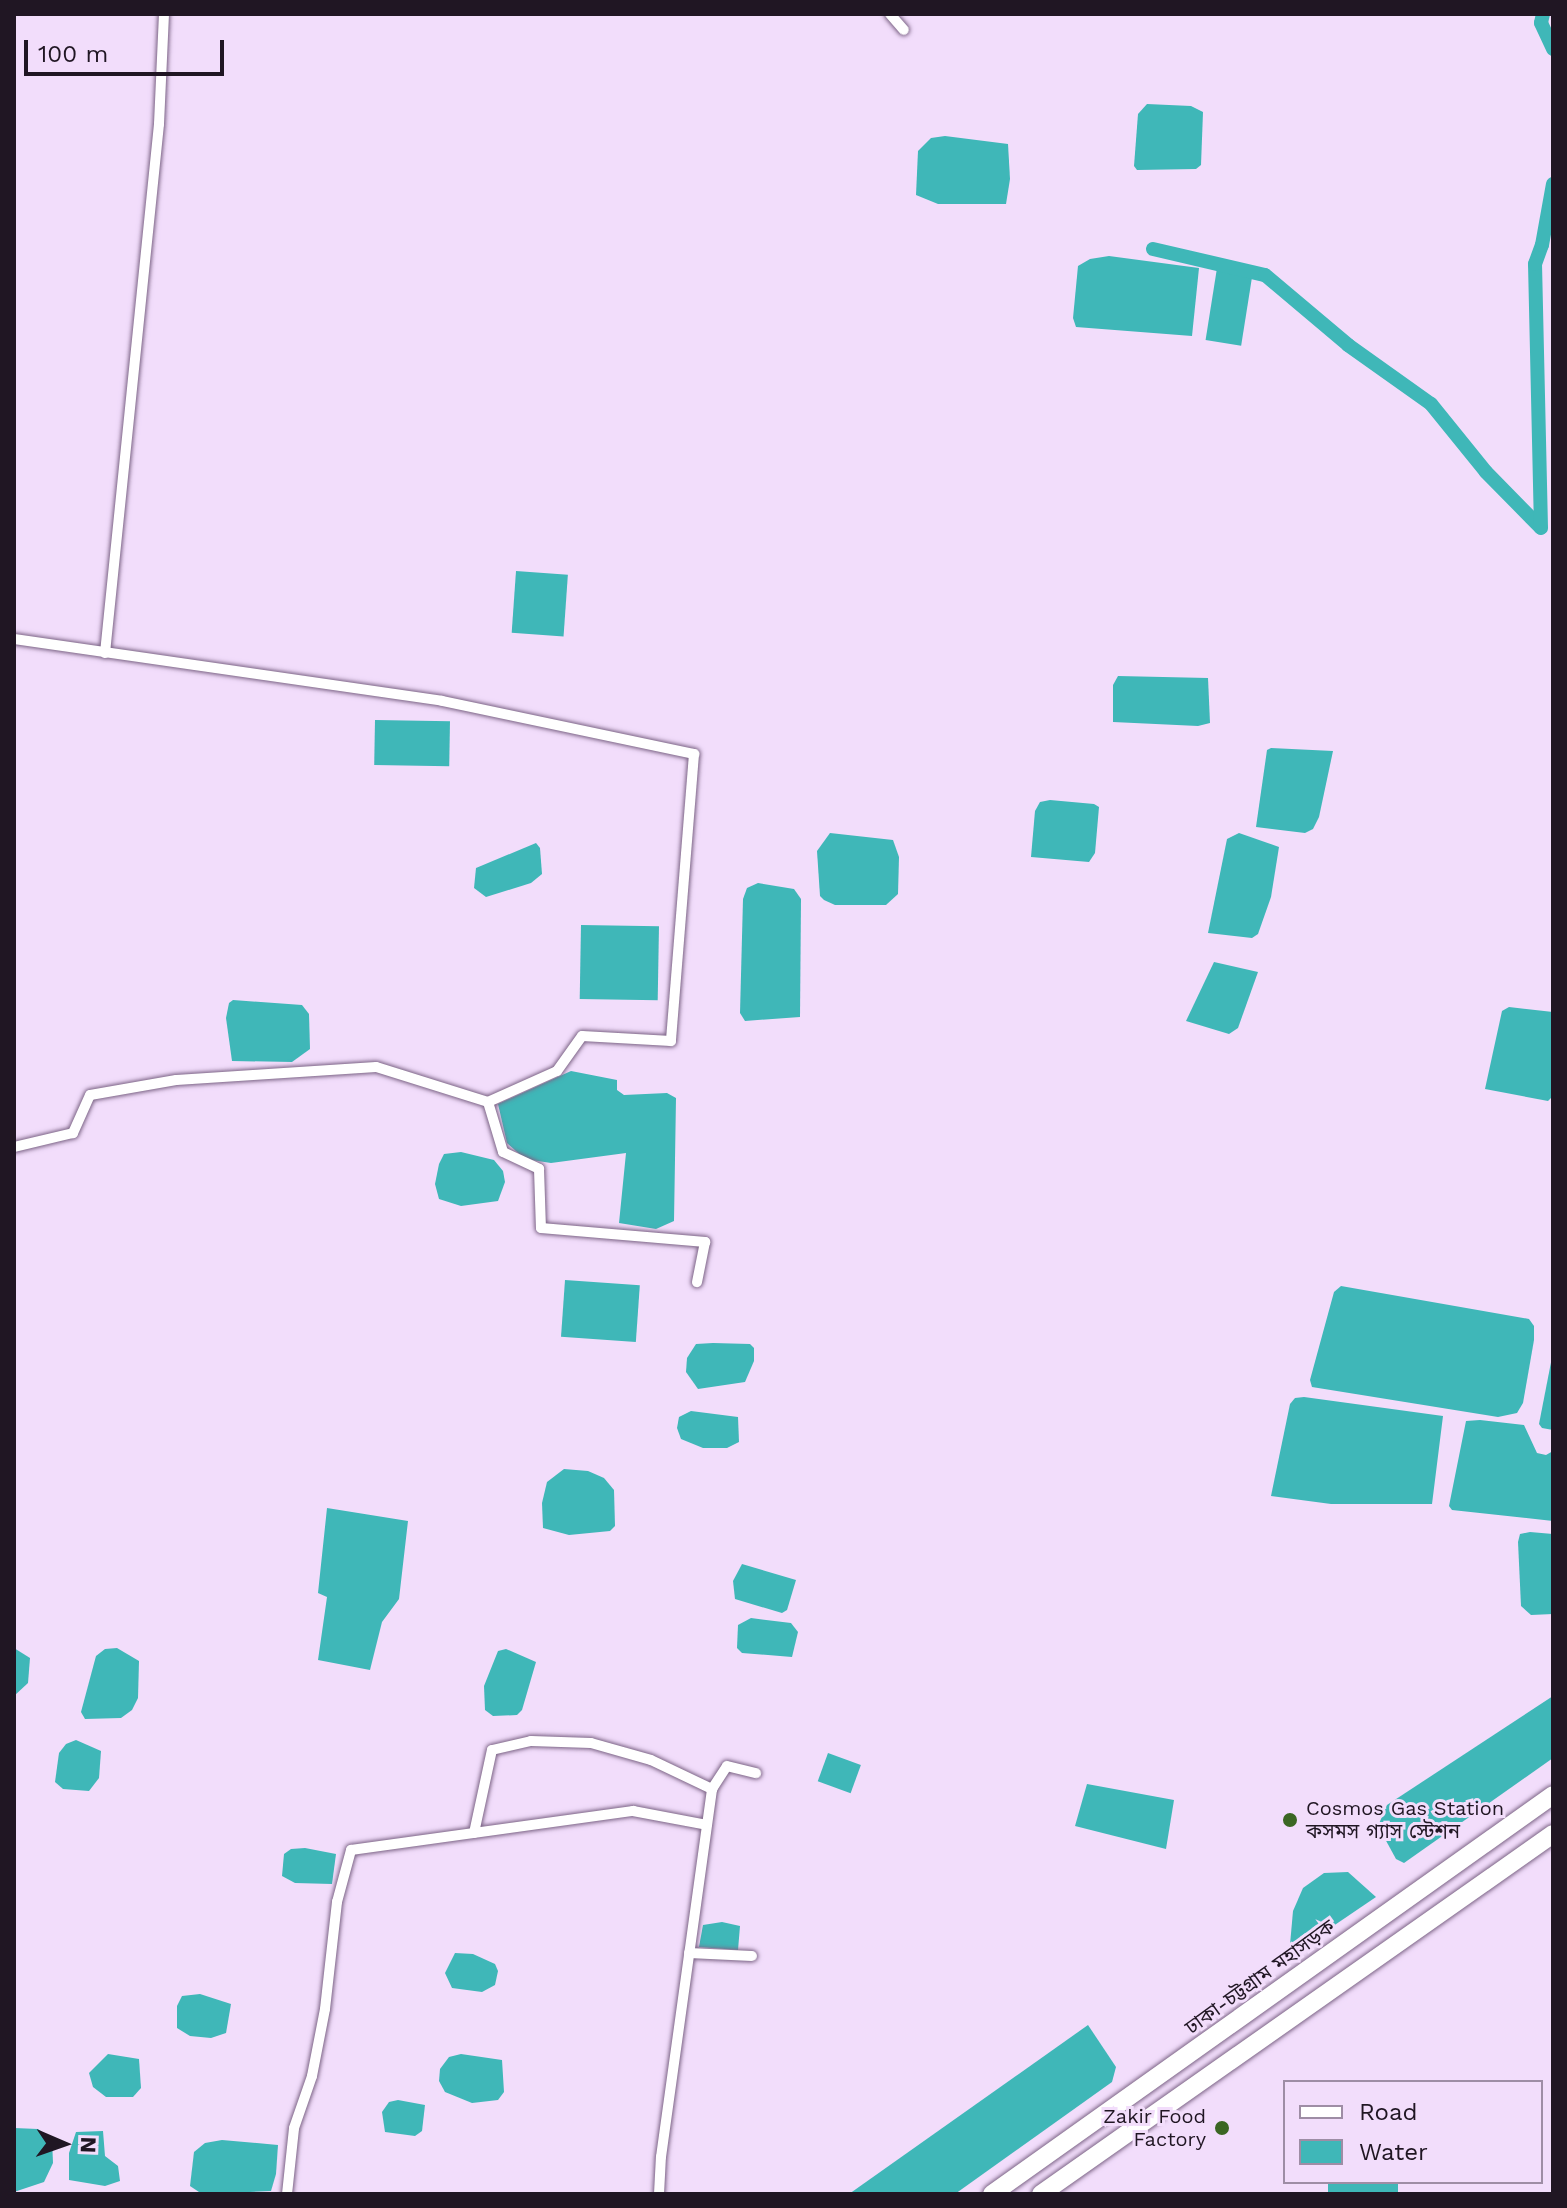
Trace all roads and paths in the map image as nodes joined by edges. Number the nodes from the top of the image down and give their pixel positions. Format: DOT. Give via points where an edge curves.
graph roads {
  1 [pos="164,14"];
  2 [pos="890,14"];
  3 [pos="904,30"];
  4 [pos="14,639"];
  5 [pos="105,653"];
  6 [pos="488,1102"];
  7 [pos="14,1147"];
  8 [pos="697,1282"];
  9 [pos="756,1773"];
  10 [pos="712,1789"];
  11 [pos="1553,1795"];
  12 [pos="707,1825"];
  13 [pos="474,1833"];
  14 [pos="1553,1834"];
  15 [pos="689,1953"];
  16 [pos="752,1956"];
  17 [pos="287,2194"];
  18 [pos="659,2194"];
  19 [pos="992,2194"];
  20 [pos="1041,2194"];
  1 -- 5 [label="street" via="159,124"];
  2 -- 3 [label="street"];
  4 -- 5 [label="street"];
  5 -- 6 [label="street" via="442,701 694,754 671,1041 582,1036 557,1071"];
  6 -- 7 [label="street" via="376,1067 176,1080 90,1095 73,1133"];
  6 -- 8 [label="street" via="503,1152 539,1169 541,1228 705,1242"];
  9 -- 10 [label="street" via="727,1766"];
  10 -- 12 [label="street"];
  10 -- 13 [label="street" via="651,1760 591,1743 531,1741 492,1750"];
  11 -- 19 [label="highway, ঢাকা-চট্টগ্রাম মহাসড়ক"];
  12 -- 13 [label="street" via="633,1811"];
  12 -- 15 [label="street"];
  13 -- 17 [label="street" via="351,1850 337,1902 312,2076 294,2128"];
  14 -- 20 [label="highway"];
  15 -- 16 [label="street"];
  15 -- 18 [label="street"];
}
